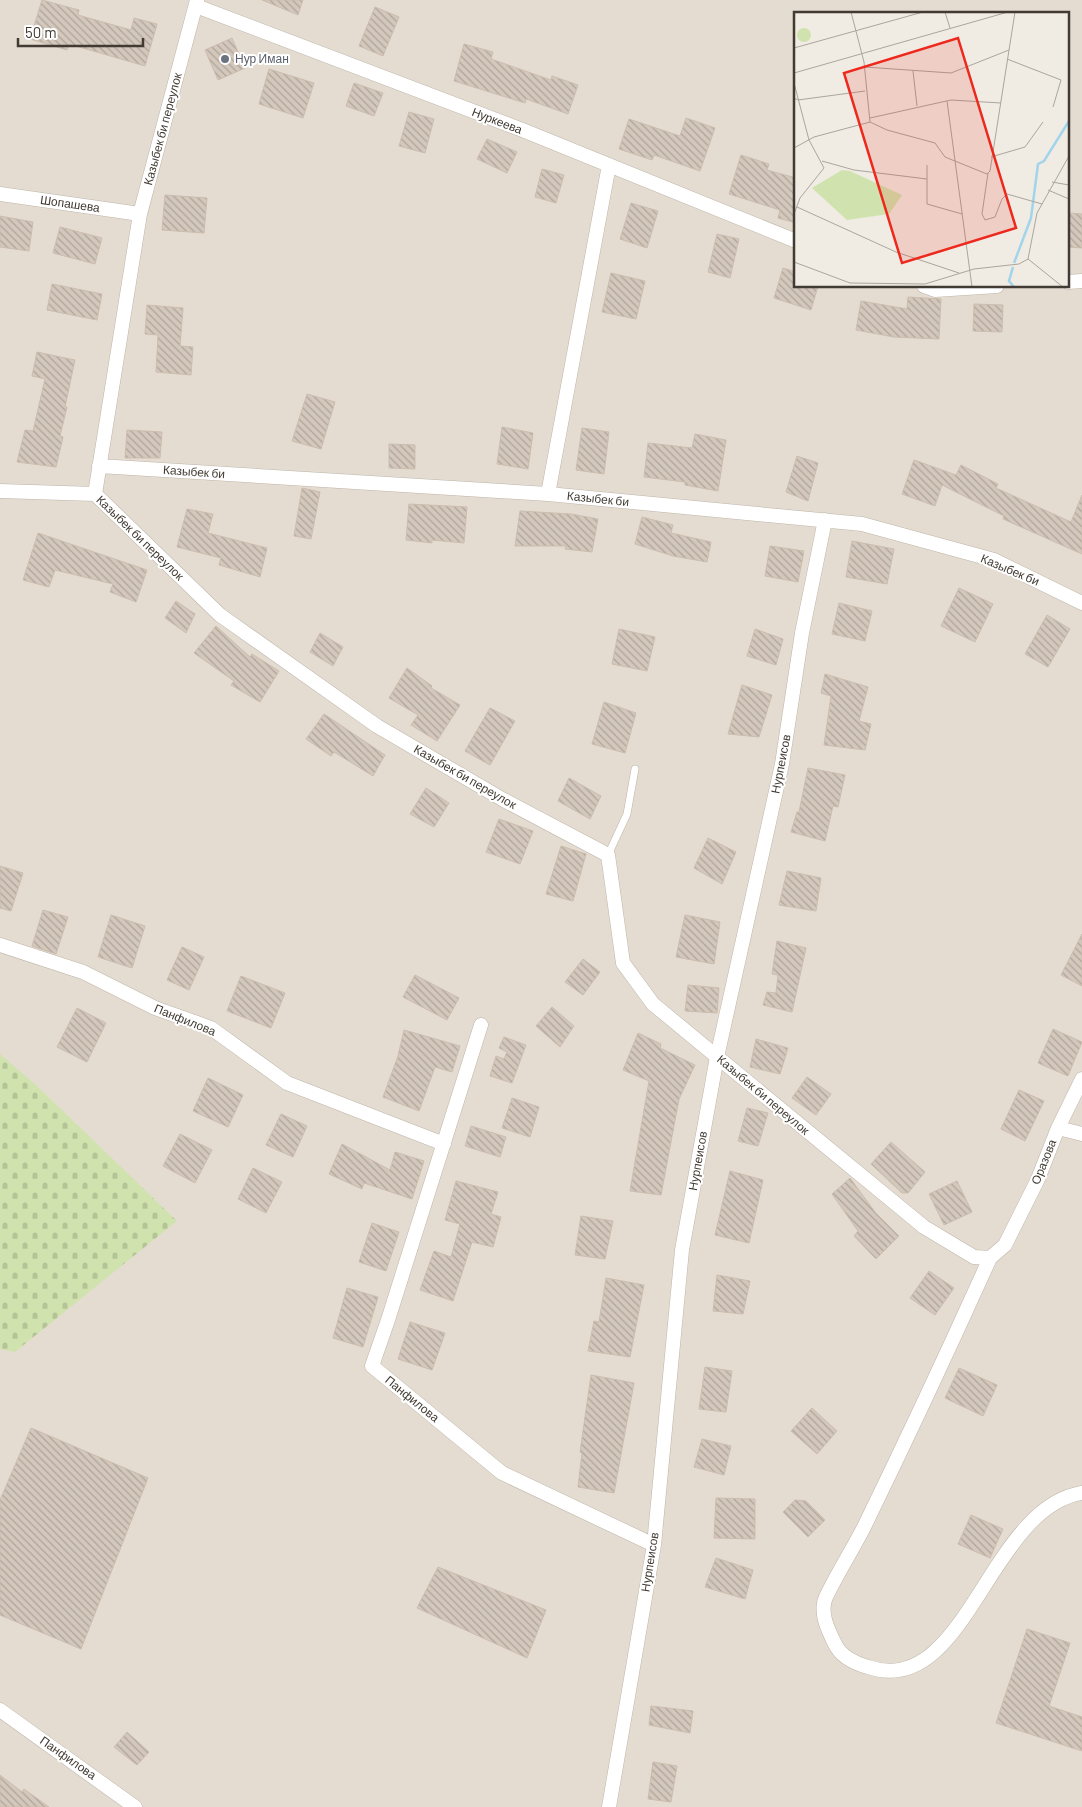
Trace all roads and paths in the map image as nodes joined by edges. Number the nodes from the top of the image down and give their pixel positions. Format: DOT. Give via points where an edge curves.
graph roads {
  1 [pos="196,3"];
  2 [pos="609,165"];
  3 [pos="0,194"];
  4 [pos="140,214"];
  5 [pos="794,240"];
  6 [pos="930,288"];
  7 [pos="966,288"];
  8 [pos="100,466"];
  9 [pos="0,492"];
  10 [pos="95,494"];
  11 [pos="548,494"];
  12 [pos="825,520"];
  13 [pos="1082,603"];
  14 [pos="635,769"];
  15 [pos="608,855"];
  16 [pos="0,945"];
  17 [pos="481,1025"];
  18 [pos="717,1057"];
  19 [pos="1082,1079"];
  20 [pos="1058,1128"];
  21 [pos="1082,1134"];
  22 [pos="444,1144"];
  23 [pos="990,1258"];
  24 [pos="1082,1493"];
  25 [pos="654,1545"];
  26 [pos="0,1710"];
  27 [pos="136,1807"];
  28 [pos="609,1807"];
  1 -- 2 [label="street, Нуркеева"];
  1 -- 4 [label="street, Казыбек би переулок"];
  2 -- 5 [label="street, Нуркеева"];
  2 -- 11 [label="street"];
  3 -- 4 [label="street, Шопашева"];
  4 -- 8 [label="street, Казыбек би переулок"];
  6 -- 7 [label="street"];
  8 -- 10 [label="street, Казыбек би переулок"];
  8 -- 11 [label="street, Казыбек би"];
  9 -- 10 [label="street"];
  10 -- 15 [label="street, Казыбек би переулок" via="220,615 377,726 502,799"];
  11 -- 12 [label="street, Казыбек би"];
  12 -- 13 [label="street, Казыбек би" via="862,524 994,560"];
  12 -- 18 [label="street, Нурпеисов" via="802,633 782,764"];
  14 -- 15 [label="lane" via="627,814"];
  15 -- 18 [label="street, Казыбек би переулок" via="623,963 653,1004"];
  16 -- 22 [label="street, Панфилова" via="83,972 155,1008 211,1028 287,1082"];
  17 -- 22 [label="street, Панфилова"];
  18 -- 23 [label="street, Казыбек би переулок" via="924,1228 974,1257"];
  18 -- 25 [label="street, Нурпеисов" via="682,1250"];
  19 -- 20 [label="street, Оразова"];
  20 -- 21 [label="street"];
  20 -- 23 [label="street, Оразова" via="1038,1179 1005,1245"];
  22 -- 25 [label="street, Панфилова" via="372,1366 502,1473"];
  23 -- 24 [label="street" via="862,1532 825,1600 825,1625 839,1653 857,1664 881,1672 905,1670 930,1657 953,1633 1012,1541 1036,1516 1068,1495"];
  25 -- 28 [label="street, Нурпеисов"];
  26 -- 27 [label="street, Панфилова"];
}
